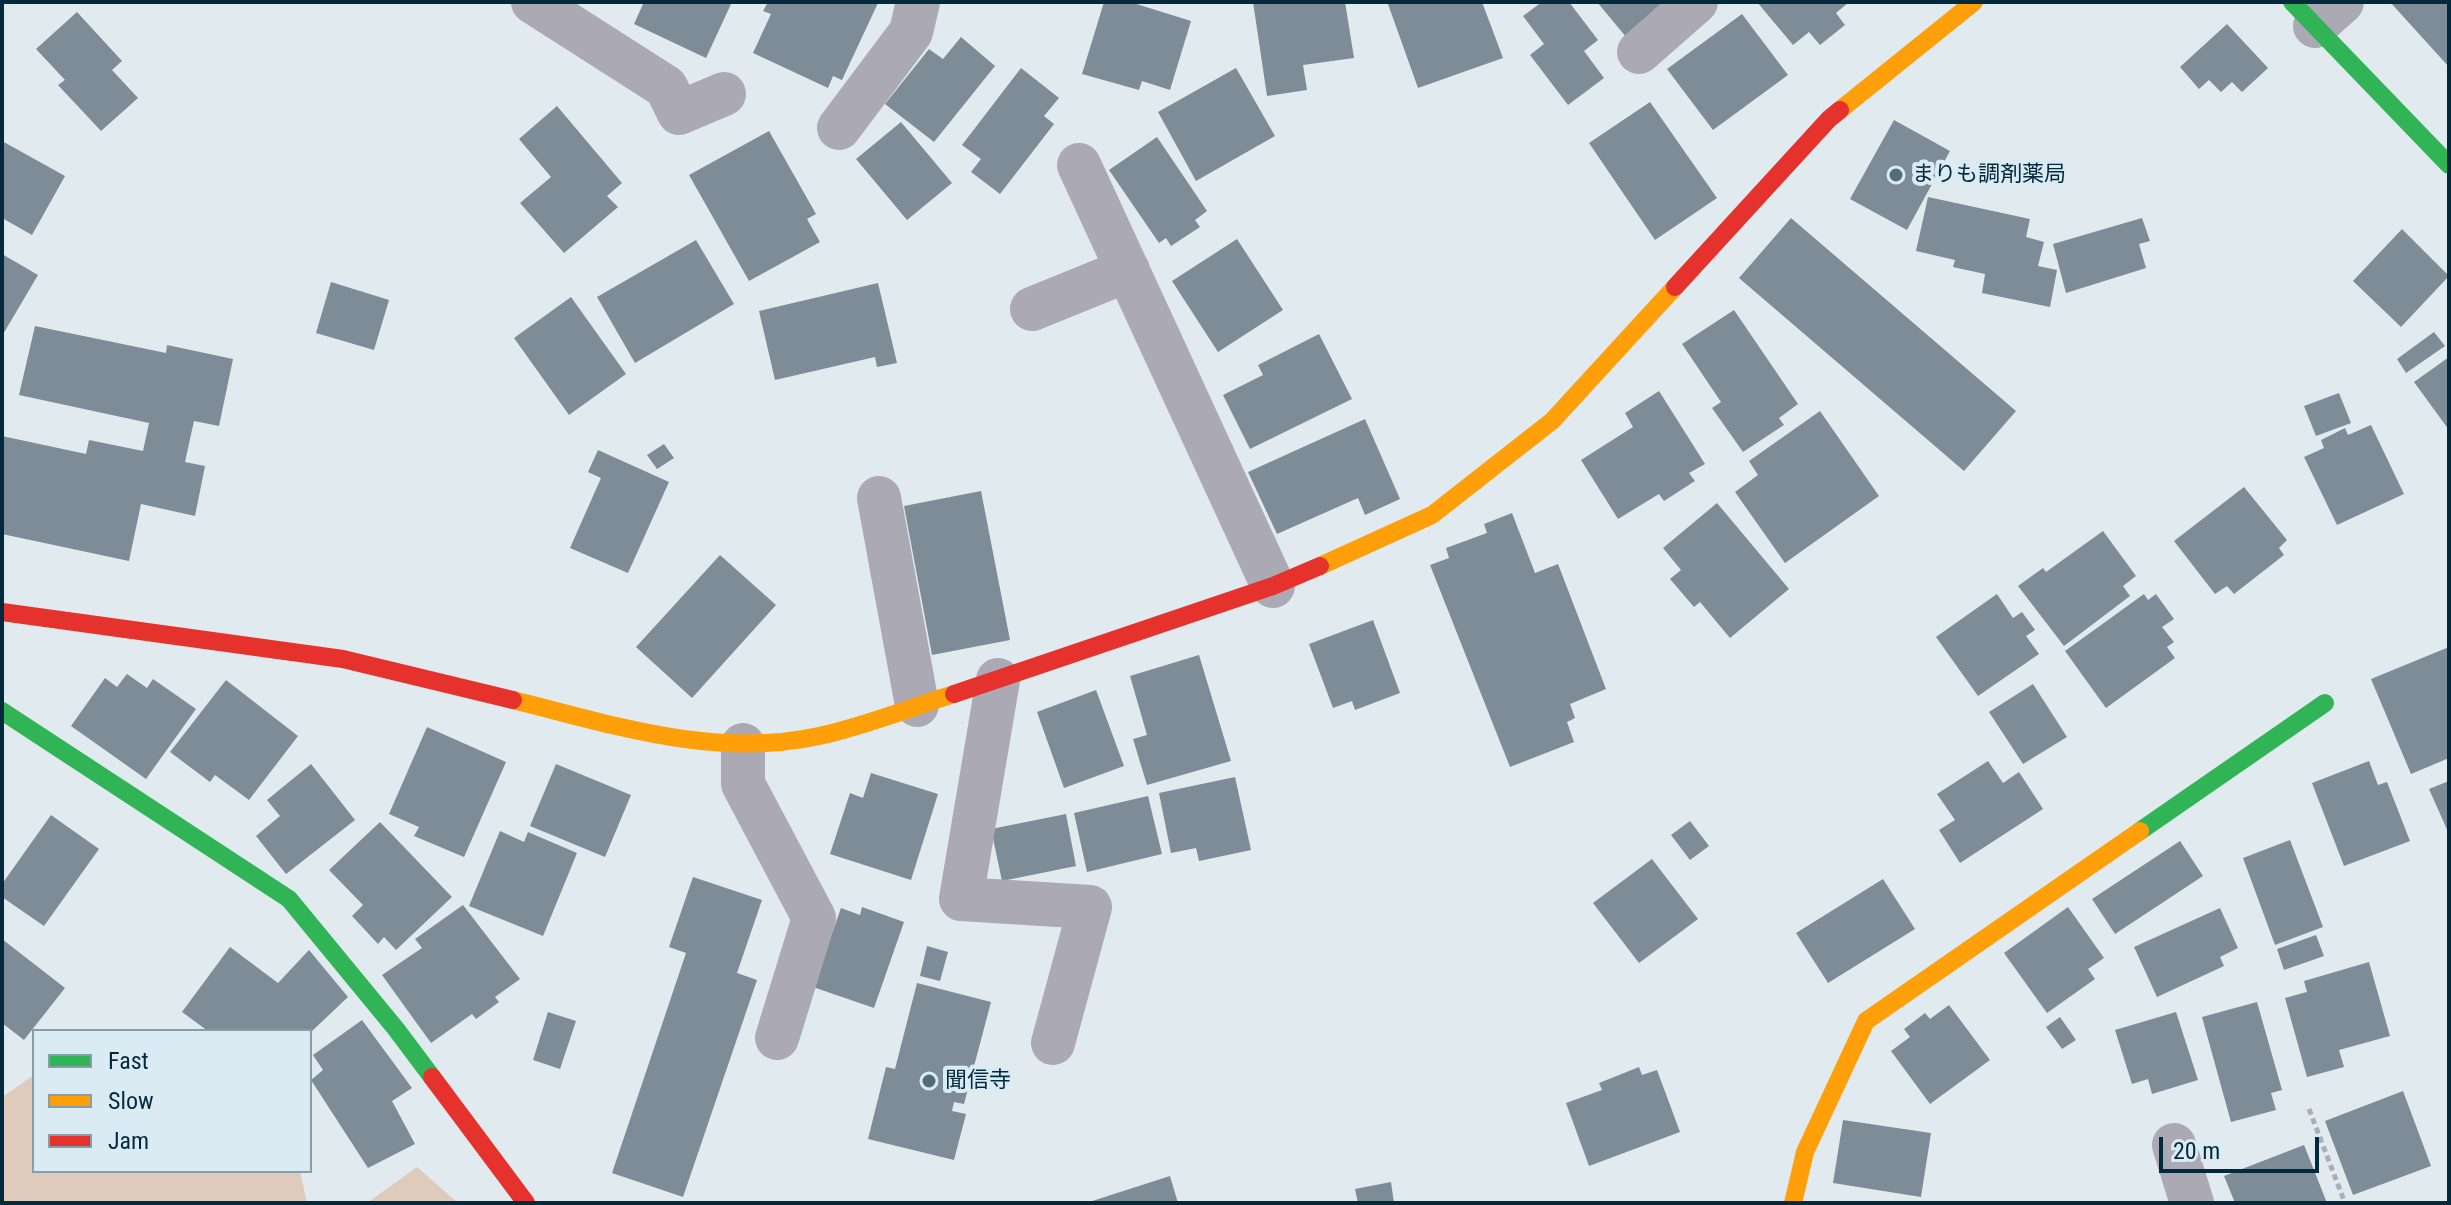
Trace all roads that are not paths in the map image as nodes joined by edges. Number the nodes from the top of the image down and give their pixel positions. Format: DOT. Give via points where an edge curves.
graph roads {
  1 [pos="533,2"];
  2 [pos="918,2"];
  3 [pos="1696,2"];
  4 [pos="1974,2"];
  5 [pos="2316,10"];
  6 [pos="1639,52"];
  7 [pos="724,94"];
  8 [pos="839,128"];
  9 [pos="1079,165"];
  10 [pos="2449,165"];
  11 [pos="1128,270"];
  12 [pos="1032,309"];
  13 [pos="879,498"];
  14 [pos="1273,586"];
  15 [pos="2,612"];
  16 [pos="998,680"];
  17 [pos="2325,703"];
  18 [pos="917,705"];
  19 [pos="2,711"];
  20 [pos="743,745"];
  21 [pos="777,1038"];
  22 [pos="1053,1043"];
  23 [pos="2174,1145"];
  24 [pos="526,1203"];
  25 [pos="1793,1203"];
  26 [pos="2192,1203"];
  1 -- 7 [label="street" via="666,87 665,120"];
  2 -- 8 [label="street" via="911,32"];
  3 -- 6 [label="street"];
  4 -- 14 [label="street" via="1829,119 1552,421 1432,515"];
  5 -- 10 [label="street"];
  9 -- 11 [label="street"];
  11 -- 12 [label="street"];
  11 -- 14 [label="street"];
  13 -- 18 [label="street"];
  14 -- 16 [label="street"];
  15 -- 20 [label="street" via="343,659 676,740"];
  16 -- 18 [label="street"];
  16 -- 22 [label="street" via="961,899 1090,907"];
  17 -- 25 [label="street" via="1866,1021 1805,1152"];
  18 -- 20 [label="street" via="819,736"];
  19 -- 24 [label="street" via="289,899 396,1029"];
  20 -- 21 [label="street" via="743,784 814,918"];
  23 -- 26 [label="street"];
}
